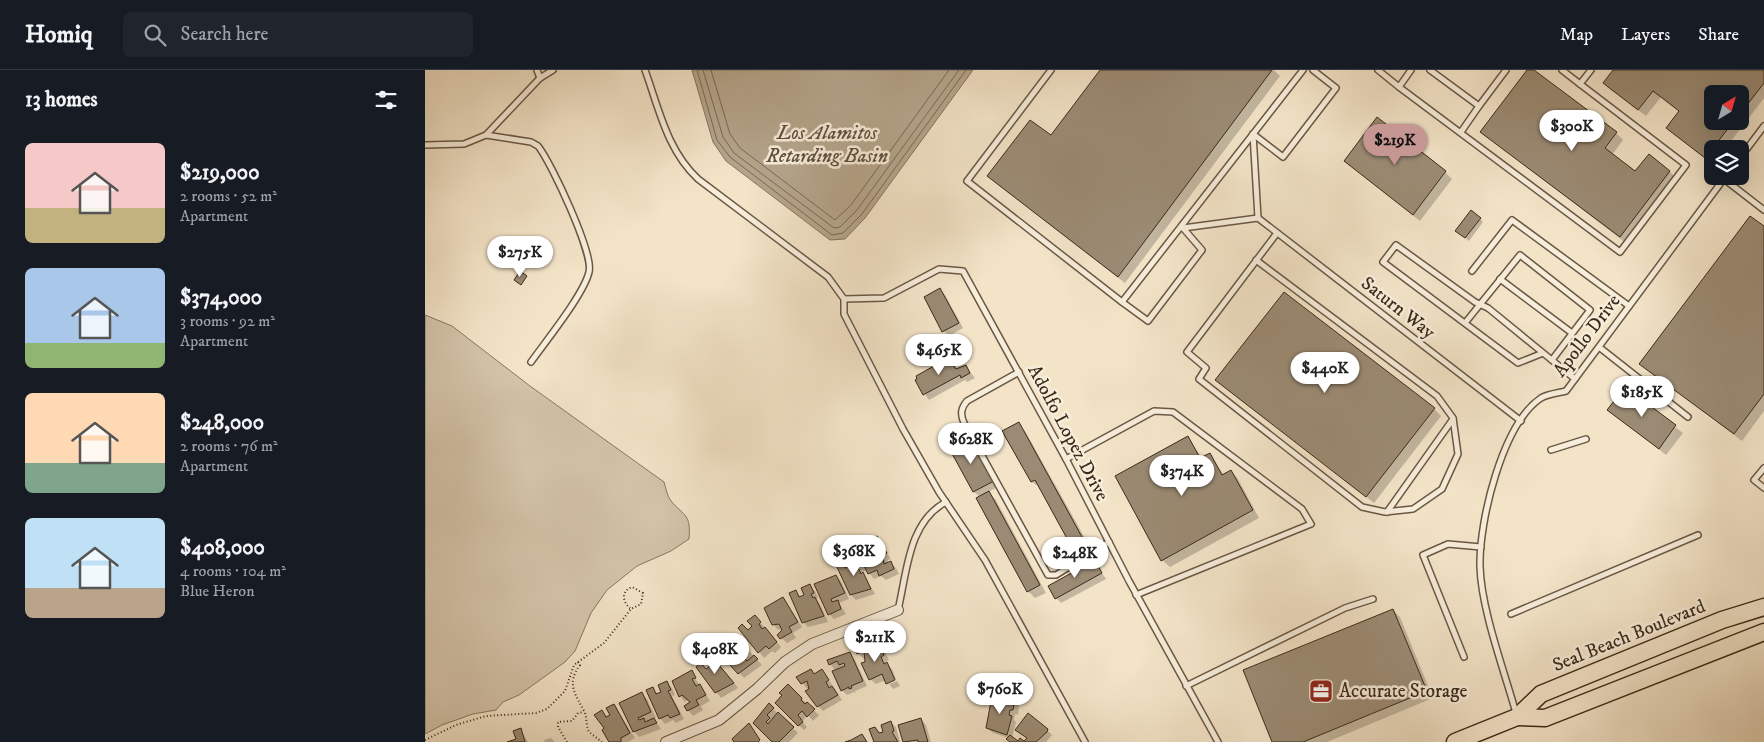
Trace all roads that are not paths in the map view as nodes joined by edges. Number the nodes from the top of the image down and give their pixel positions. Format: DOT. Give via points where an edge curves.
graph roads {
  1 [pos="537,70"];
  2 [pos="553,70"];
  3 [pos="645,70"];
  4 [pos="1051,70"];
  5 [pos="1303,70"];
  6 [pos="1313,70"];
  7 [pos="1377,70"];
  8 [pos="1411,70"];
  9 [pos="1430,70"];
  10 [pos="1506,70"];
  11 [pos="1562,70"];
  12 [pos="1591,70"];
  13 [pos="540,78"];
  14 [pos="1580,84"];
  15 [pos="1399,87"];
  16 [pos="1479,106"];
  17 [pos="1764,126"];
  18 [pos="1461,132"];
  19 [pos="1253,134"];
  20 [pos="485,135"];
  21 [pos="425,145"];
  22 [pos="1749,146"];
  23 [pos="1720,185"];
  24 [pos="1734,185"];
  25 [pos="1764,210"];
  26 [pos="1258,218"];
  27 [pos="1183,228"];
  28 [pos="1277,233"];
  29 [pos="1256,260"];
  30 [pos="1472,271"];
  31 [pos="1500,279"];
  32 [pos="844,299"];
  33 [pos="1122,302"];
  34 [pos="1480,304"];
  35 [pos="1629,306"];
  36 [pos="1465,323"];
  37 [pos="1572,333"];
  38 [pos="1599,347"];
  39 [pos="1543,353"];
  40 [pos="1552,360"];
  41 [pos="531,362"];
  42 [pos="1019,372"];
  43 [pos="1575,379"];
  44 [pos="1688,417"];
  45 [pos="1453,418"];
  46 [pos="1521,421"];
  47 [pos="1586,439"];
  48 [pos="1551,450"];
  49 [pos="1066,459"];
  50 [pos="1764,468"];
  51 [pos="1764,488"];
  52 [pos="946,502"];
  53 [pos="1387,512"];
  54 [pos="1698,535"];
  55 [pos="1109,542"];
  56 [pos="1481,547"];
  57 [pos="1136,595"];
  58 [pos="1373,599"];
  59 [pos="1764,606"];
  60 [pos="898,610"];
  61 [pos="1511,614"];
  62 [pos="1764,632"];
  63 [pos="1464,657"];
  64 [pos="1186,686"];
  65 [pos="1517,717"];
  66 [pos="666,742"];
  67 [pos="1085,742"];
  68 [pos="1218,742"];
  69 [pos="1455,742"];
  1 -- 13 [label="lane"];
  2 -- 13 [label="lane"];
  3 -- 32 [label="lane" via="675,152 683,165 822,272"];
  4 -- 33 [label="lane" via="967,181"];
  5 -- 19 [label="lane"];
  6 -- 19 [label="lane" via="1336,88 1283,157"];
  7 -- 15 [label="lane"];
  8 -- 15 [label="lane"];
  9 -- 16 [label="lane"];
  10 -- 16 [label="lane"];
  11 -- 14 [label="lane"];
  12 -- 14 [label="lane"];
  13 -- 20 [label="lane"];
  14 -- 18 [label="lane" via="1686,165 1620,252"];
  15 -- 18 [label="lane"];
  16 -- 18 [label="lane"];
  17 -- 22 [label="lane"];
  19 -- 26 [label="lane"];
  19 -- 27 [label="lane"];
  20 -- 21 [label="lane" via="464,144"];
  20 -- 41 [label="lane" via="538,146 589,255 585,284"];
  23 -- 35 [label="lane, Apollo Drive"];
  24 -- 25 [label="lane"];
  26 -- 27 [label="lane"];
  26 -- 28 [label="lane, Saturn Way"];
  27 -- 33 [label="lane"];
  27 -- 33 [label="lane" via="1202,250 1147,321"];
  28 -- 29 [label="lane"];
  28 -- 46 [label="lane, Saturn Way"];
  29 -- 45 [label="lane" via="1437,396"];
  29 -- 53 [label="lane" via="1187,352 1206,368 1199,379 1363,507"];
  30 -- 35 [label="lane" via="1512,220"];
  31 -- 34 [label="lane"];
  31 -- 37 [label="lane"];
  31 -- 37 [label="lane" via="1520,255 1590,310"];
  32 -- 42 [label="lane, Adolfo Lopez Drive" via="884,298 939,269 963,271"];
  32 -- 52 [label="lane" via="844,314 858,344"];
  34 -- 36 [label="lane"];
  34 -- 36 [label="lane" via="1396,245 1383,262"];
  34 -- 39 [label="lane"];
  35 -- 38 [label="lane, Apollo Drive"];
  36 -- 39 [label="lane" via="1517,363"];
  37 -- 40 [label="lane"];
  38 -- 43 [label="lane, Apollo Drive"];
  38 -- 44 [label="lane"];
  39 -- 40 [label="lane"];
  40 -- 43 [label="lane"];
  42 -- 49 [label="lane, Adolfo Lopez Drive"];
  42 -- 55 [label="lane" via="962,406 964,423 1048,574 1056,576"];
  43 -- 46 [label="lane, Apollo Drive" via="1566,391 1537,401"];
  45 -- 53 [label="lane"];
  45 -- 53 [label="lane" via="1458,454 1442,489 1413,509"];
  46 -- 56 [label="lane, Apollo Drive" via="1499,462"];
  47 -- 48 [label="lane"];
  49 -- 55 [label="lane, Adolfo Lopez Drive"];
  49 -- 57 [label="lane" via="1154,411 1173,412 1302,509 1311,524"];
  50 -- 51 [label="lane" via="1754,480"];
  52 -- 60 [label="lane" via="934,509 915,538"];
  52 -- 67 [label="lane" via="985,560"];
  54 -- 61 [label="lane"];
  55 -- 57 [label="lane, Adolfo Lopez Drive"];
  56 -- 63 [label="lane" via="1448,544 1423,554"];
  56 -- 65 [label="lane, Apollo Drive" via="1485,605"];
  57 -- 64 [label="lane, Adolfo Lopez Drive"];
  58 -- 64 [label="lane" via="1345,608"];
  59 -- 65 [label="main road, Seal Beach Boulevard" via="1541,694"];
  60 -- 66 [label="street" via="812,644 785,662 719,720"];
  62 -- 65 [label="main road, Seal Beach Boulevard" via="1545,718"];
  64 -- 68 [label="lane, Adolfo Lopez Drive"];
  65 -- 69 [label="main road, Seal Beach Boulevard"];
}
